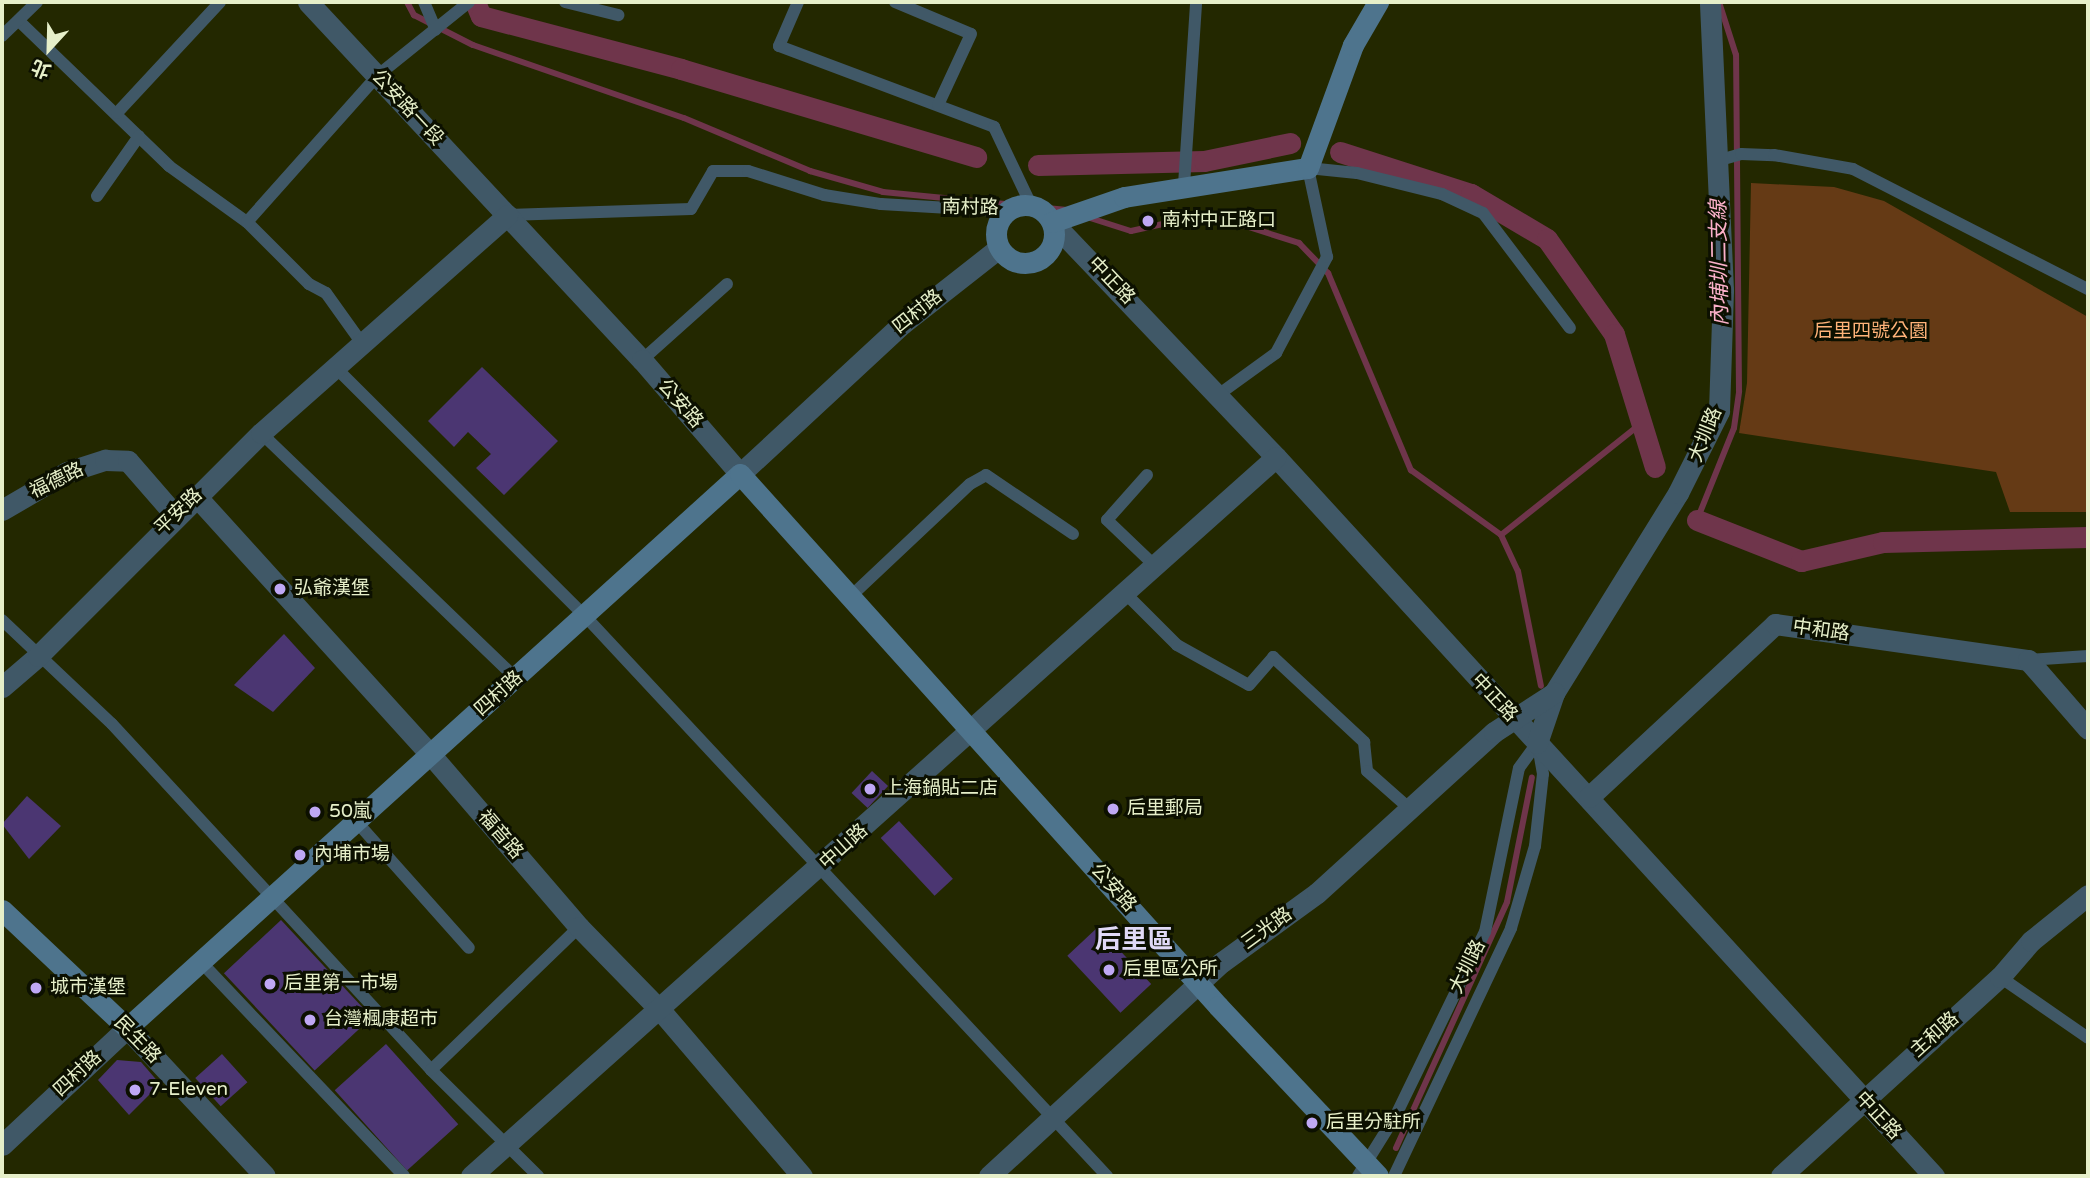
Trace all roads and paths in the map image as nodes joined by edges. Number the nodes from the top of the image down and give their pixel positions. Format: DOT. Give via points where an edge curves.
graph roads {
  1 [pos="37,2"];
  2 [pos="220,2"];
  3 [pos="308,2"];
  4 [pos="424,2"];
  5 [pos="469,2"];
  6 [pos="565,2"];
  7 [pos="798,2"];
  8 [pos="895,2"];
  9 [pos="1196,2"];
  10 [pos="1378,2"];
  11 [pos="1710,2"];
  12 [pos="618,15"];
  13 [pos="19,21"];
  14 [pos="436,30"];
  15 [pos="2,36"];
  16 [pos="377,76"];
  17 [pos="938,106"];
  18 [pos="117,113"];
  19 [pos="139,136"];
  20 [pos="1720,160"];
  21 [pos="1308,168"];
  22 [pos="1185,179"];
  23 [pos="97,196"];
  24 [pos="1032,207"];
  25 [pos="1001,211"];
  26 [pos="507,215"];
  27 [pos="247,222"];
  28 [pos="1052,222"];
  29 [pos="999,248"];
  30 [pos="727,284"];
  31 [pos="2088,289"];
  32 [pos="1570,328"];
  33 [pos="360,342"];
  34 [pos="642,360"];
  35 [pos="335,367"];
  36 [pos="1218,395"];
  37 [pos="261,433"];
  38 [pos="1276,457"];
  39 [pos="740,474"];
  40 [pos="1147,475"];
  41 [pos="196,496"];
  42 [pos="2,510"];
  43 [pos="175,515"];
  44 [pos="1073,534"];
  45 [pos="1153,564"];
  46 [pos="1124,592"];
  47 [pos="849,598"];
  48 [pos="585,616"];
  49 [pos="2,620"];
  50 [pos="38,656"];
  51 [pos="2088,656"];
  52 [pos="2028,660"];
  53 [pos="517,679"];
  54 [pos="2,687"];
  55 [pos="1554,693"];
  56 [pos="1512,718"];
  57 [pos="2088,729"];
  58 [pos="972,732"];
  59 [pos="1537,743"];
  60 [pos="431,755"];
  61 [pos="1589,797"];
  62 [pos="1410,809"];
  63 [pos="355,820"];
  64 [pos="818,870"];
  65 [pos="2088,895"];
  66 [pos="273,896"];
  67 [pos="2,910"];
  68 [pos="579,927"];
  69 [pos="469,948"];
  70 [pos="201,962"];
  71 [pos="2000,976"];
  72 [pos="1201,981"];
  73 [pos="661,1011"];
  74 [pos="127,1028"];
  75 [pos="2088,1038"];
  76 [pos="431,1070"];
  77 [pos="1863,1100"];
  78 [pos="1054,1117"];
  79 [pos="2,1144"];
  80 [pos="506,1144"];
  81 [pos="1368,1172"];
  82 [pos="265,1176"];
  83 [pos="404,1176"];
  84 [pos="471,1176"];
  85 [pos="538,1176"];
  86 [pos="802,1176"];
  87 [pos="989,1176"];
  88 [pos="1107,1176"];
  89 [pos="1394,1176"];
  90 [pos="1781,1176"];
  91 [pos="1934,1176"];
  1 -- 13 [label="lane"];
  2 -- 18 [label="lane"];
  3 -- 16 [label="street, 公安路一段"];
  4 -- 14 [label="lane"];
  5 -- 14 [label="lane"];
  6 -- 12 [label="lane"];
  7 -- 17 [label="lane" via="779,46"];
  8 -- 17 [label="lane" via="971,34"];
  9 -- 22 [label="lane"];
  10 -- 21 [label="main road" via="1353,45"];
  11 -- 20 [label="street, 大圳路"];
  13 -- 15 [label="lane"];
  13 -- 18 [label="lane"];
  14 -- 16 [label="lane"];
  16 -- 26 [label="street, 公安路一段"];
  16 -- 27 [label="lane"];
  17 -- 24 [label="lane" via="994,127"];
  18 -- 19 [label="lane"];
  19 -- 23 [label="lane"];
  19 -- 27 [label="lane" via="169,166"];
  20 -- 31 [label="lane" via="1741,154 1774,155 1853,169"];
  20 -- 55 [label="street, 大圳路" via="1723,290 1719,411 1678,493"];
  21 -- 22 [label="main road"];
  21 -- 32 [label="lane" via="1357,173 1442,194 1483,213"];
  21 -- 36 [label="lane" via="1327,257 1276,353"];
  22 -- 28 [label="main road"];
  24 -- 25 [label="main road, 南村路" via="1018,205"];
  24 -- 28 [label="main road"];
  25 -- 26 [label="lane, 南村路" via="881,204 824,195 748,171 713,171 691,209"];
  25 -- 29 [label="main road" via="995,232"];
  26 -- 33 [label="street, 平安路"];
  26 -- 34 [label="street, 公安路"];
  27 -- 33 [label="lane" via="309,284 326,293"];
  28 -- 29 [label="main road" via="1055,237 1040,261 1014,260"];
  28 -- 36 [label="street, 中正路"];
  29 -- 39 [label="street, 四村路" via="902,324"];
  30 -- 34 [label="lane"];
  33 -- 35 [label="street, 平安路"];
  34 -- 39 [label="street, 公安路"];
  35 -- 37 [label="street, 平安路"];
  35 -- 48 [label="lane"];
  36 -- 38 [label="street, 中正路"];
  37 -- 41 [label="street, 平安路"];
  37 -- 53 [label="lane"];
  38 -- 45 [label="street, 中山路"];
  38 -- 56 [label="street, 中正路"];
  39 -- 47 [label="main road, 公安路"];
  39 -- 48 [label="main road, 四村路"];
  40 -- 45 [label="lane" via="1107,520"];
  41 -- 43 [label="street, 平安路"];
  41 -- 60 [label="street, 福音路"];
  42 -- 43 [label="street, 福德路" via="67,472 105,460 128,461"];
  43 -- 50 [label="street, 平安路"];
  44 -- 47 [label="lane" via="986,475 970,484"];
  45 -- 46 [label="street, 中山路"];
  46 -- 58 [label="street, 中山路"];
  46 -- 62 [label="lane" via="1177,645 1249,685 1273,657 1364,742 1367,771"];
  47 -- 58 [label="main road, 公安路"];
  48 -- 53 [label="main road, 四村路"];
  48 -- 64 [label="lane"];
  49 -- 50 [label="lane"];
  50 -- 54 [label="street, 平安路"];
  50 -- 66 [label="lane" via="112,724"];
  51 -- 52 [label="lane"];
  52 -- 57 [label="street"];
  52 -- 61 [label="street, 中和路" via="1775,624"];
  53 -- 60 [label="main road, 四村路"];
  55 -- 56 [label="street, 三光路"];
  55 -- 59 [label="street, 大圳路"];
  56 -- 59 [label="street, 中正路"];
  56 -- 62 [label="street, 三光路"];
  58 -- 64 [label="street, 中山路"];
  58 -- 72 [label="main road, 公安路"];
  59 -- 61 [label="street, 中正路"];
  59 -- 81 [label="lane, 大圳路" via="1519,768 1485,932"];
  59 -- 89 [label="lane, 大圳路" via="1543,774 1535,846 1511,928"];
  60 -- 63 [label="main road, 四村路"];
  60 -- 68 [label="street, 福音路"];
  61 -- 77 [label="street, 中正路"];
  62 -- 72 [label="street, 三光路" via="1317,893"];
  63 -- 66 [label="main road, 四村路"];
  63 -- 69 [label="lane"];
  64 -- 73 [label="street, 中山路"];
  64 -- 78 [label="lane"];
  65 -- 71 [label="street, 主和路" via="2031,941"];
  66 -- 70 [label="main road, 四村路"];
  66 -- 76 [label="lane"];
  67 -- 74 [label="main road, 民生路"];
  68 -- 73 [label="street, 福音路"];
  68 -- 76 [label="lane"];
  70 -- 74 [label="main road, 四村路"];
  70 -- 83 [label="lane"];
  71 -- 75 [label="lane"];
  71 -- 77 [label="street, 主和路"];
  72 -- 78 [label="street, 三光路"];
  72 -- 81 [label="main road, 公安路"];
  73 -- 80 [label="street, 中山路"];
  73 -- 86 [label="street, 福音路"];
  74 -- 79 [label="street, 四村路"];
  74 -- 82 [label="street, 民生路"];
  76 -- 80 [label="lane"];
  77 -- 90 [label="street, 主和路"];
  77 -- 91 [label="street, 中正路"];
  78 -- 87 [label="street, 三光路"];
  78 -- 88 [label="lane"];
  80 -- 84 [label="street, 中山路"];
  80 -- 85 [label="lane"];
}
